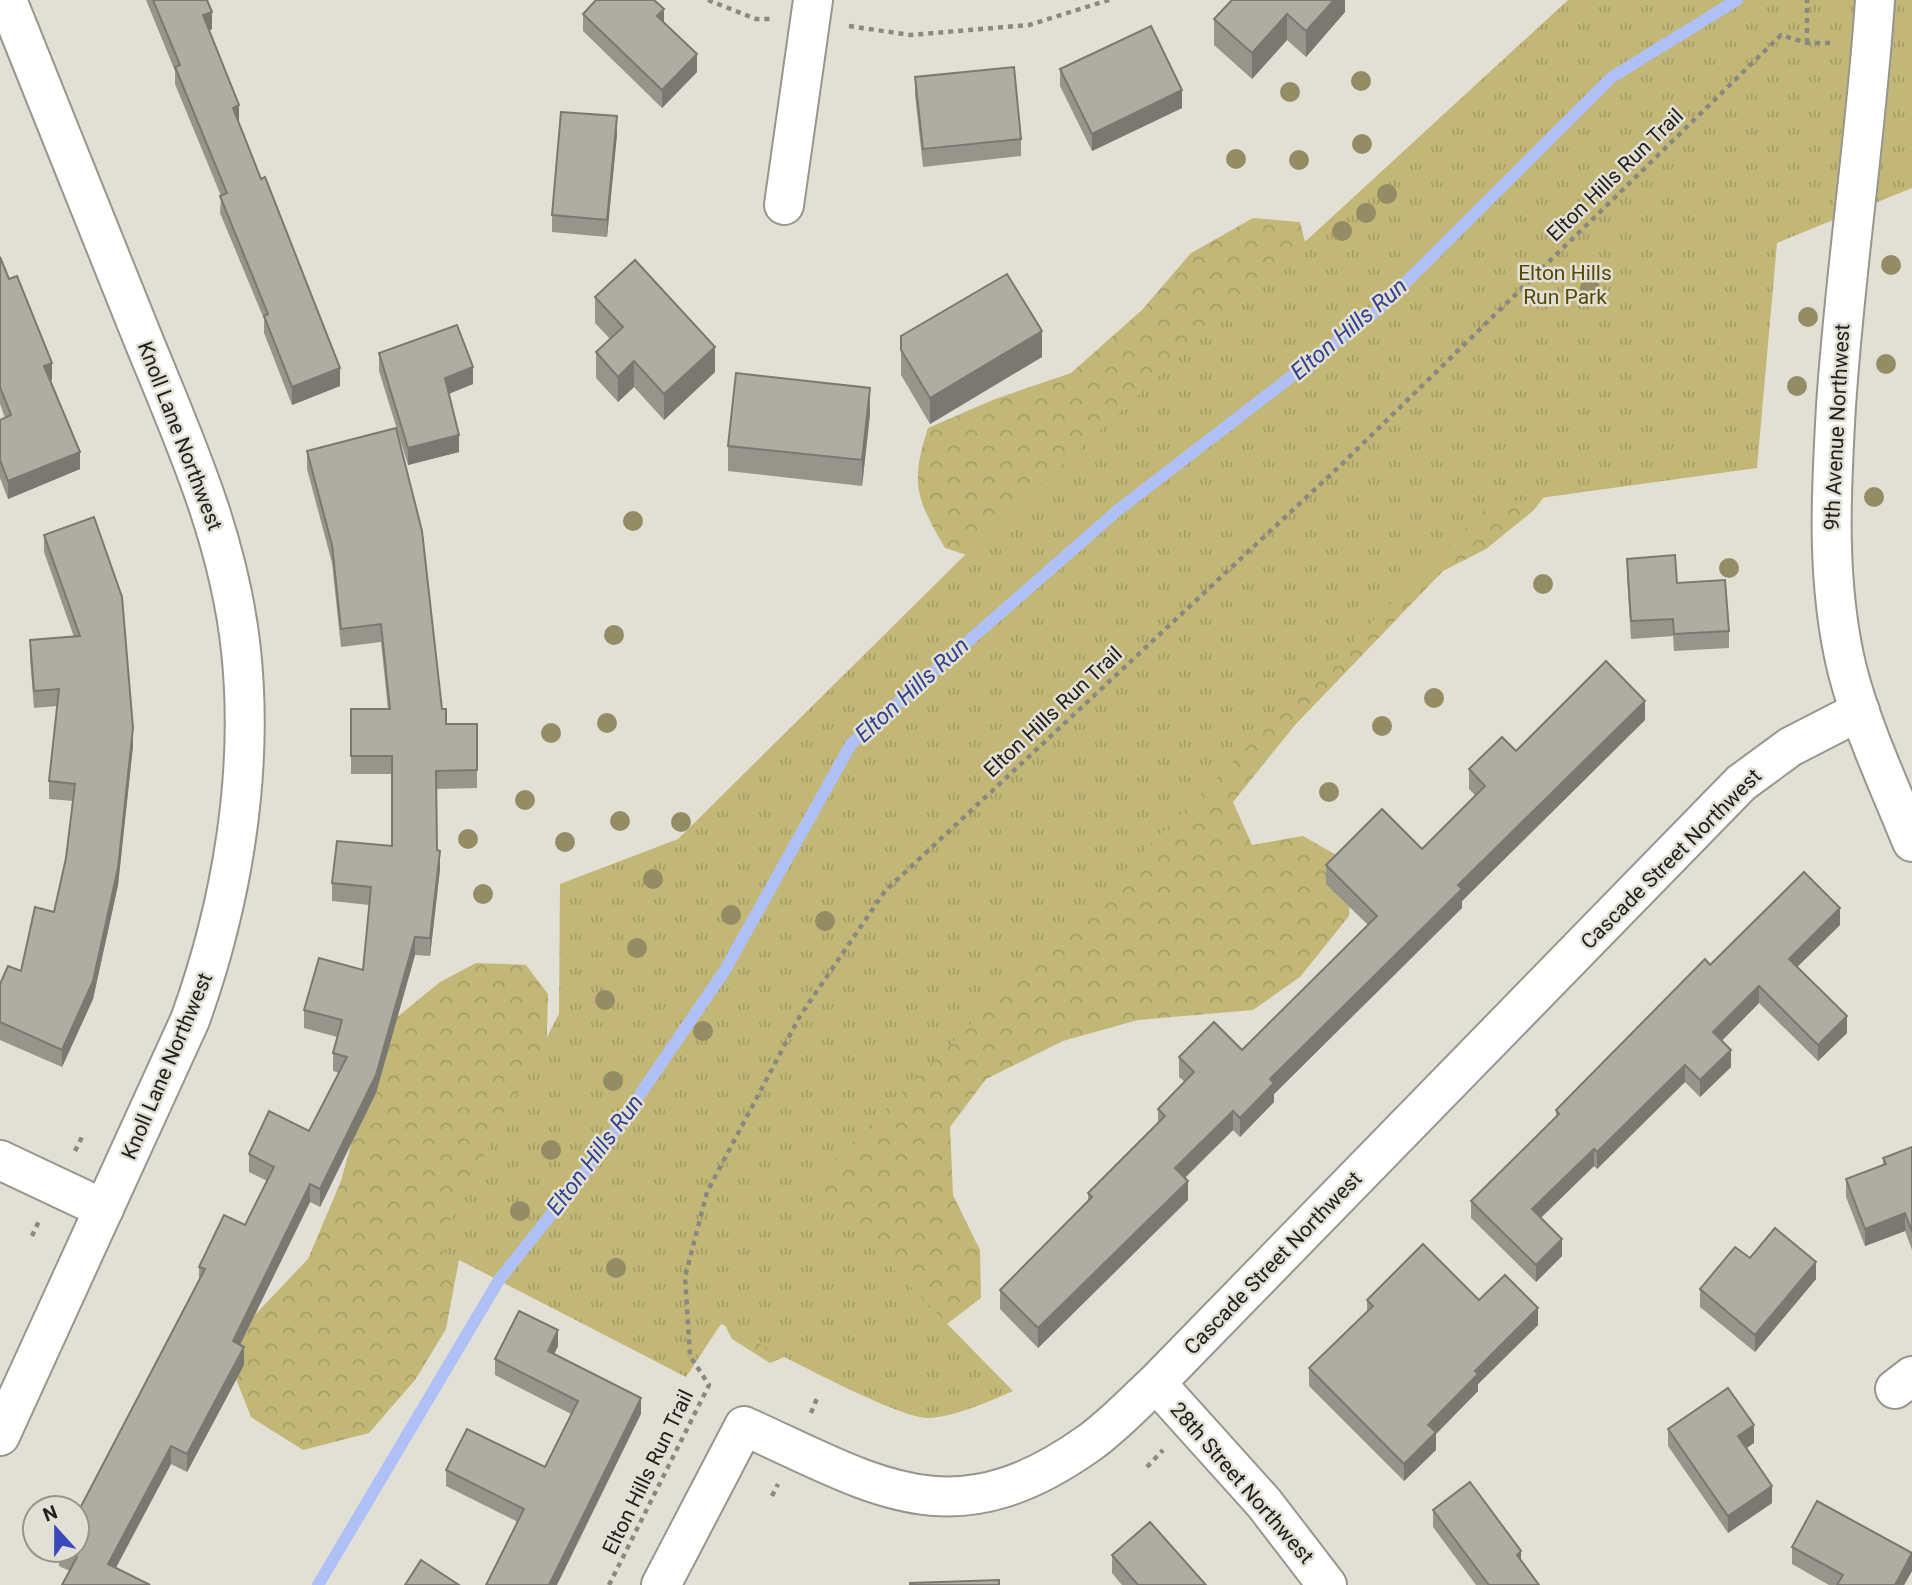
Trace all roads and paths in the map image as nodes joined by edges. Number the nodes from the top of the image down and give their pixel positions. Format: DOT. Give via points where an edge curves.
graph roads {
  1 [pos="7,0"];
  2 [pos="708,0"];
  3 [pos="1109,0"];
  4 [pos="1807,0"];
  5 [pos="1875,0"];
  6 [pos="811,11"];
  7 [pos="784,205"];
  8 [pos="1860,711"];
  9 [pos="1912,842"];
  10 [pos="0,1160"];
  11 [pos="104,1209"];
  12 [pos="1156,1382"];
  13 [pos="0,1436"];
  14 [pos="609,1585"];
  15 [pos="661,1585"];
  16 [pos="1327,1585"];
  1 -- 11 [label="street, Knoll Lane Northwest" via="213,511 241,650 241,783 230,870 211,962 190,1020"];
  2 -- 6 [label="path" via="756,19"];
  3 -- 6 [label="path" via="1029,25 911,34"];
  4 -- 14 [label="path, Elton Hills Run Trail" via="1807,43 1781,35 1342,464 885,891 800,1016 707,1192 685,1278 690,1356 709,1385"];
  5 -- 8 [label="street, 9th Avenue Northwest" via="1842,323 1829,517 1845,654"];
  6 -- 7 [label="street"];
  8 -- 9 [label="street, 9th Avenue Northwest"];
  8 -- 12 [label="street, Cascade Street Northwest" via="1790,747 1741,783"];
  10 -- 11 [label="street"];
  11 -- 13 [label="street, Knoll Lane Northwest"];
  12 -- 15 [label="street, Cascade Street Northwest" via="1092,1441 1061,1462 995,1493 958,1498 911,1494 859,1478 744,1426"];
  12 -- 16 [label="street, 28th Street Northwest" via="1264,1503"];
}
